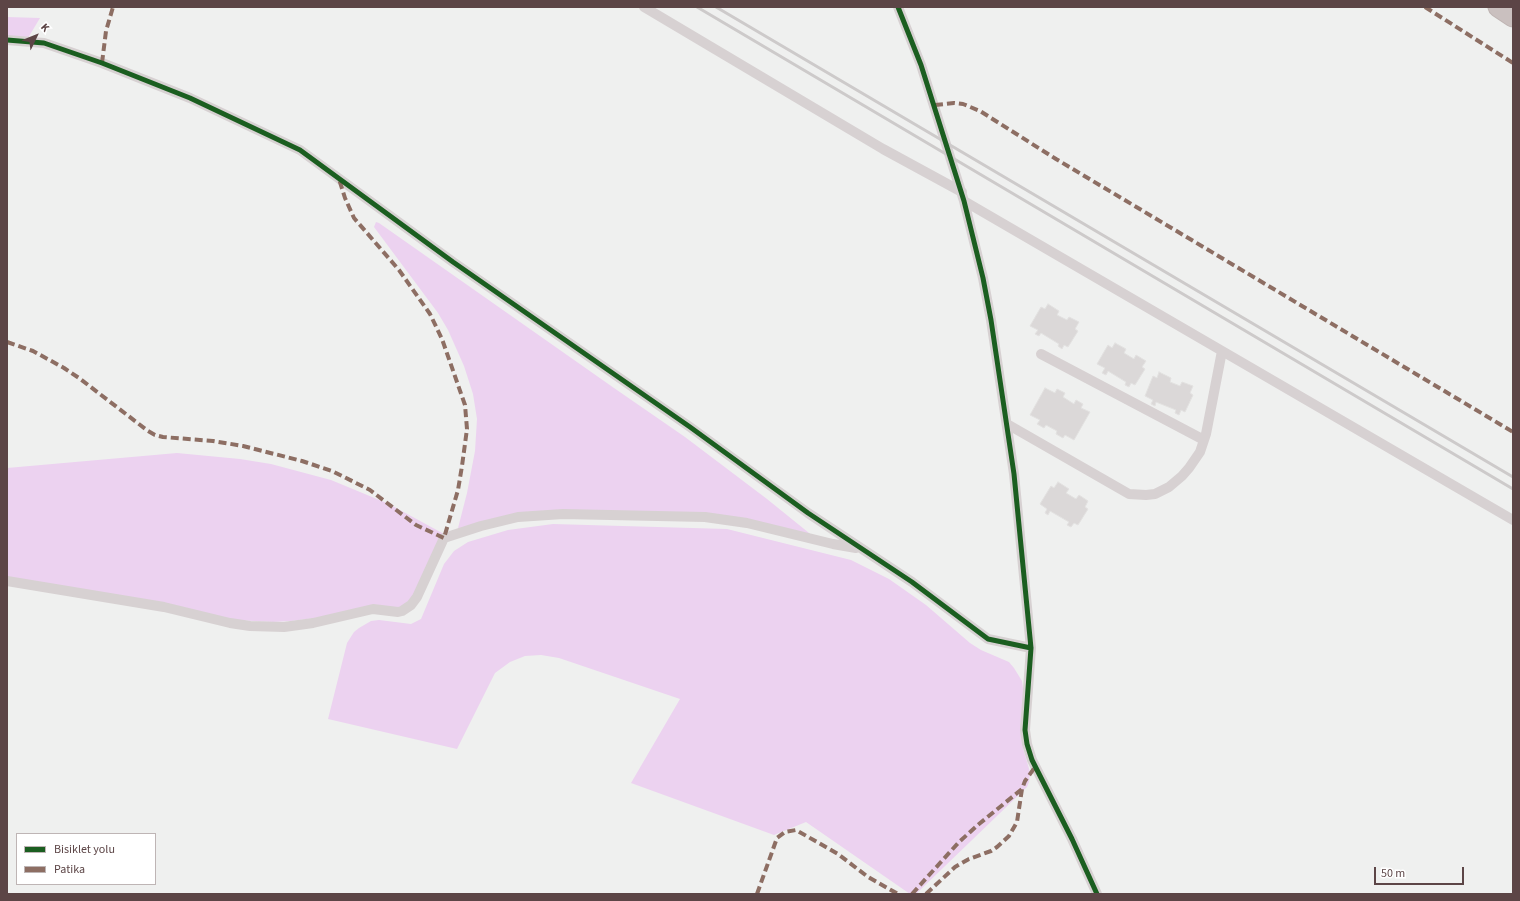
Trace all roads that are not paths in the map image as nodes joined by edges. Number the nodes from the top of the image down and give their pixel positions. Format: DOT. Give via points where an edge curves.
graph roads {
  1 [pos="644,7"];
  2 [pos="898,7"];
  3 [pos="1498,7"];
  4 [pos="1513,17"];
  5 [pos="7,40"];
  6 [pos="963,197"];
  7 [pos="1222,351"];
  8 [pos="1041,354"];
  9 [pos="1007,424"];
  10 [pos="1204,440"];
  11 [pos="1513,520"];
  12 [pos="859,548"];
  13 [pos="7,580"];
  14 [pos="1031,648"];
  15 [pos="1097,894"];
  1 -- 6 [label="street"];
  2 -- 6 [label="street" via="921,65"];
  3 -- 4 [label="highway"];
  5 -- 12 [label="street" via="44,43 102,63 196,101 300,150"];
  6 -- 7 [label="street"];
  6 -- 9 [label="street" via="983,278"];
  7 -- 10 [label="street"];
  7 -- 11 [label="street"];
  8 -- 10 [label="street"];
  9 -- 10 [label="street" via="1129,494 1138,495 1155,494 1179,479 1195,461"];
  9 -- 14 [label="street"];
  12 -- 13 [label="street" via="747,523 705,517 563,514 518,517 444,538 417,597 411,605 398,612 373,609 284,627 237,624 156,605"];
  12 -- 14 [label="street" via="912,582 988,639"];
  14 -- 15 [label="street" via="1025,730 1029,752"];
}
